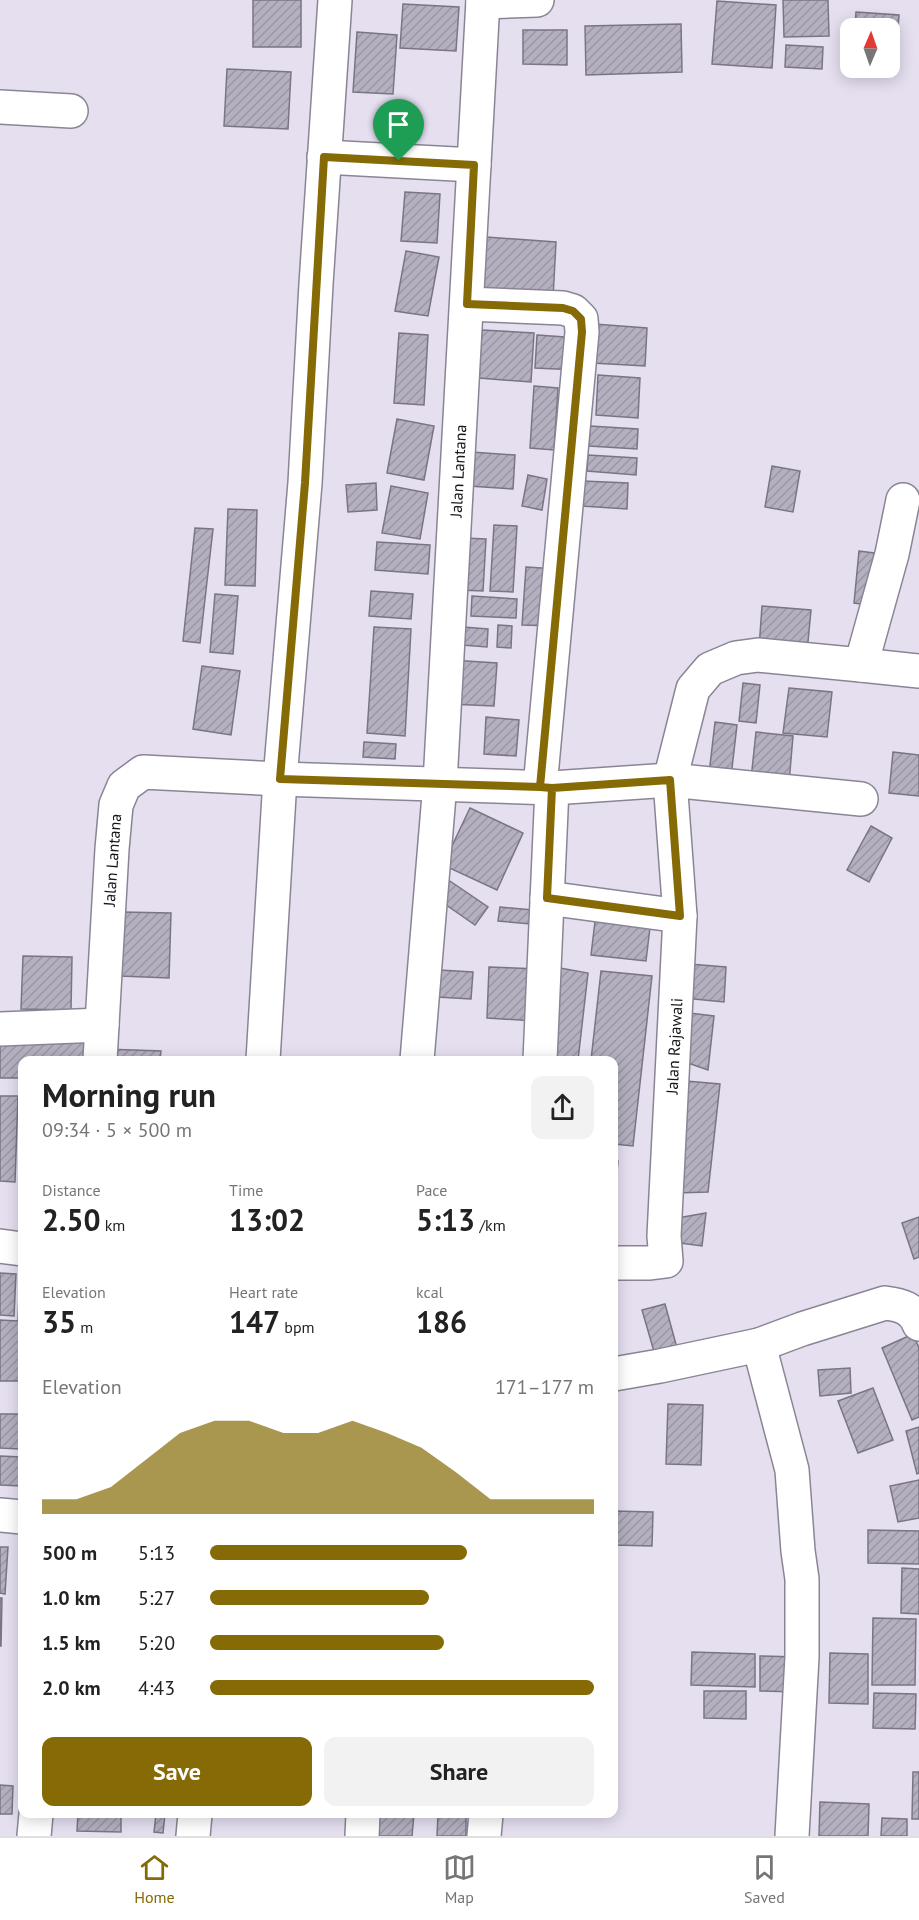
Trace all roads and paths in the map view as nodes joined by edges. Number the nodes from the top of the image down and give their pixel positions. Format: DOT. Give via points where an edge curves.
graph roads {
  1 [pos="335,0"];
  2 [pos="537,0"];
  3 [pos="483,1"];
  4 [pos="0,107"];
  5 [pos="71,111"];
  6 [pos="324,157"];
  7 [pos="474,165"];
  8 [pos="467,304"];
  9 [pos="903,500"];
  10 [pos="861,665"];
  11 [pos="919,671"];
  12 [pos="280,779"];
  13 [pos="670,780"];
  14 [pos="440,783"];
  15 [pos="546,787"];
  16 [pos="861,799"];
  17 [pos="547,898"];
  18 [pos="680,916"];
  19 [pos="102,1025"];
  20 [pos="0,1029"];
  21 [pos="100,1056"];
  22 [pos="262,1056"];
  23 [pos="417,1056"];
  24 [pos="540,1056"];
  25 [pos="0,1246"];
  26 [pos="18,1248"];
  27 [pos="618,1263"];
  28 [pos="919,1324"];
  29 [pos="759,1345"];
  30 [pos="618,1373"];
  31 [pos="0,1515"];
  32 [pos="18,1517"];
  33 [pos="36,1818"];
  34 [pos="195,1818"];
  35 [pos="363,1818"];
  36 [pos="486,1818"];
  37 [pos="34,1836"];
  38 [pos="194,1836"];
  39 [pos="362,1836"];
  40 [pos="484,1836"];
  41 [pos="792,1836"];
  1 -- 6 [label="street"];
  2 -- 3 [label="street"];
  3 -- 7 [label="street, Jalan Lantana"];
  4 -- 5 [label="street"];
  6 -- 7 [label="street"];
  6 -- 12 [label="street" via="305,483"];
  7 -- 8 [label="street, Jalan Lantana"];
  8 -- 14 [label="street, Jalan Lantana"];
  8 -- 15 [label="street" via="563,308 581,319"];
  9 -- 10 [label="street"];
  10 -- 11 [label="street, Jalan Rajawali"];
  10 -- 13 [label="street, Jalan Rajawali" via="758,655 736,658 710,669 693,689"];
  12 -- 14 [label="street, Jalan Lantana"];
  12 -- 19 [label="street, Jalan Lantana" via="143,772 124,786 116,805"];
  12 -- 22 [label="street"];
  13 -- 15 [label="street"];
  13 -- 16 [label="street"];
  13 -- 18 [label="street, Jalan Rajawali"];
  14 -- 15 [label="street"];
  14 -- 23 [label="street"];
  15 -- 17 [label="street"];
  17 -- 18 [label="street"];
  17 -- 24 [label="street"];
  18 -- 27 [label="street, Jalan Rajawali" via="666,1261"];
  19 -- 20 [label="street"];
  19 -- 21 [label="street, Jalan Lantana"];
  25 -- 26 [label="street"];
  28 -- 29 [label="street" via="908,1309 885,1304"];
  29 -- 30 [label="street"];
  29 -- 41 [label="street" via="792,1470 802,1579 802,1657"];
  31 -- 32 [label="street"];
  33 -- 37 [label="street"];
  34 -- 38 [label="street"];
  35 -- 39 [label="street"];
  36 -- 40 [label="street"];
}
